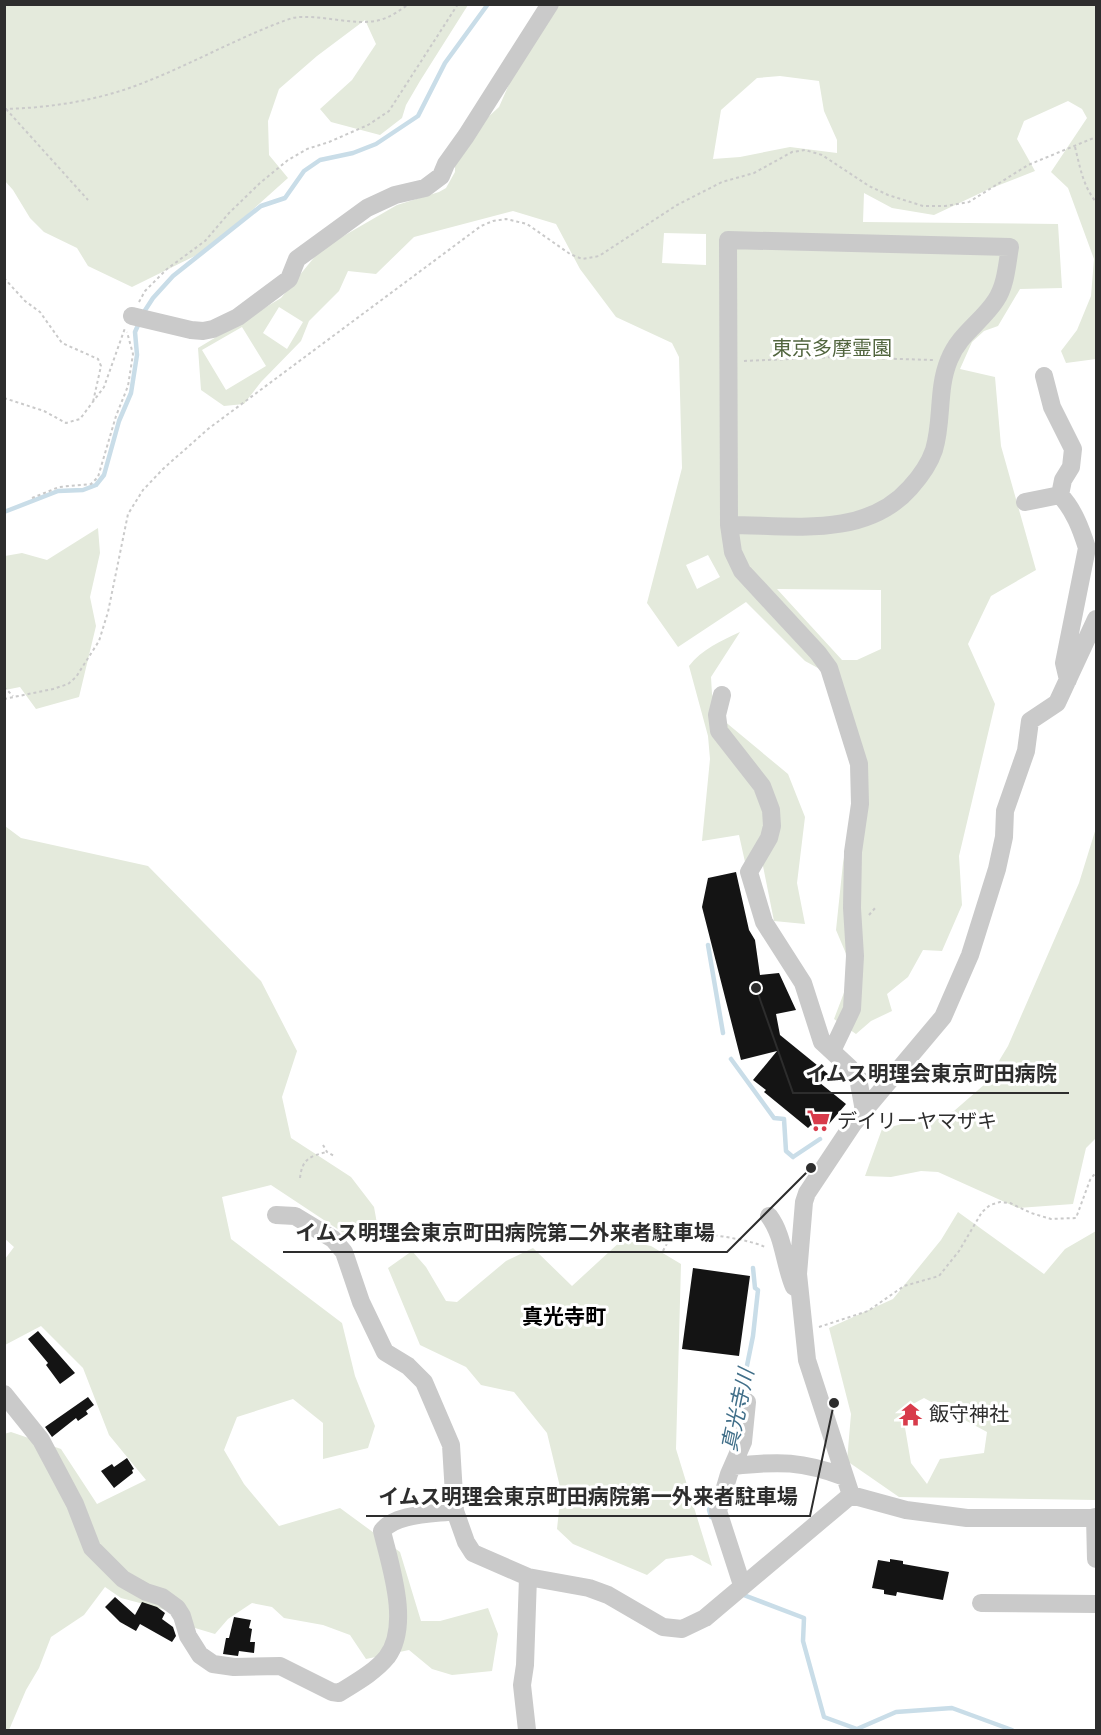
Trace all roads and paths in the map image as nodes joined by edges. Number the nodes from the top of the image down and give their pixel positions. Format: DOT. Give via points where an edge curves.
graph roads {
  1 [pos="409,4"];
  2 [pos="458,4"];
  3 [pos="550,4"];
  4 [pos="5,109"];
  5 [pos="1096,137"];
  6 [pos="1075,147"];
  7 [pos="88,200"];
  8 [pos="1096,202"];
  9 [pos="4,278"];
  10 [pos="131,316"];
  11 [pos="949,360"];
  12 [pos="729,361"];
  13 [pos="1044,375"];
  14 [pos="4,398"];
  15 [pos="93,405"];
  16 [pos="1060,495"];
  17 [pos="32,498"];
  18 [pos="1025,502"];
  19 [pos="729,525"];
  20 [pos="1096,619"];
  21 [pos="1068,681"];
  22 [pos="4,687"];
  23 [pos="722,695"];
  24 [pos="13,696"];
  25 [pos="4,699"];
  26 [pos="832,1051"];
  27 [pos="864,1111"];
  28 [pos="324,1145"];
  29 [pos="327,1152"];
  30 [pos="334,1156"];
  31 [pos="1096,1172"];
  32 [pos="300,1178"];
  33 [pos="276,1215"];
  34 [pos="769,1216"];
  35 [pos="767,1249"];
  36 [pos="663,1251"];
  37 [pos="800,1299"];
  38 [pos="803,1332"];
  39 [pos="4,1394"];
  40 [pos="747,1402"];
  41 [pos="734,1466"];
  42 [pos="845,1477"];
  43 [pos="851,1495"];
  44 [pos="455,1511"];
  45 [pos="1096,1518"];
  46 [pos="1096,1559"];
  47 [pos="528,1577"];
  48 [pos="742,1585"];
  49 [pos="981,1603"];
  50 [pos="1096,1604"];
  51 [pos="527,1731"];
  1 -- 4 [label="path" via="372,21 292,18 134,87 44,107"];
  2 -- 10 [label="path" via="389,111 368,125 288,160 229,213 205,241 167,269 145,291"];
  3 -- 10 [label="street" via="441,176 424,188 367,208 328,235 297,259 289,279 238,317 204,331"];
  4 -- 7 [label="path"];
  5 -- 6 [label="path"];
  6 -- 8 [label="path" via="1082,176"];
  6 -- 24 [label="path" via="1028,165 969,202 945,206 923,206 888,195 822,155 805,150 792,152 754,173 677,205 599,256 582,259 527,224 506,219 481,226 208,429 156,476 128,514 108,612 99,641 88,659 68,684"];
  9 -- 15 [label="path" via="40,312 62,343 98,359 101,366"];
  11 -- 12 [label="path" via="834,357"];
  11 -- 12 [label="street" via="964,334 998,298 1010,247 728,240"];
  11 -- 19 [label="street" via="941,387 933,453 920,478 892,505 863,520 835,526"];
  12 -- 19 [label="street"];
  13 -- 16 [label="street" via="1052,407 1073,449"];
  14 -- 15 [label="path" via="66,423 80,419"];
  15 -- 17 [label="path" via="112,370 126,327 133,354 128,386 98,477 92,483 58,488"];
  16 -- 18 [label="street"];
  16 -- 21 [label="street" via="1069,504 1087,548 1064,663"];
  19 -- 26 [label="street" via="733,552 742,571 830,668 859,764 860,804 853,852 852,1009"];
  20 -- 21 [label="street"];
  21 -- 27 [label="street" via="1057,703 1030,721 1026,751 1005,811 997,869 970,956 943,1017"];
  22 -- 24 [label="path"];
  23 -- 26 [label="street" via="717,715 719,731 762,786 771,810 769,838 749,872 764,922 803,983 822,1042"];
  24 -- 25 [label="path"];
  26 -- 27 [label="street" via="858,1078"];
  27 -- 37 [label="street" via="807,1192 798,1274"];
  28 -- 29 [label="path"];
  29 -- 30 [label="path"];
  29 -- 32 [label="path" via="309,1158 301,1166"];
  31 -- 38 [label="path" via="1076,1218 1051,1219 1010,1203 990,1205 939,1276 904,1287 868,1311"];
  33 -- 44 [label="street" via="295,1216 333,1239 344,1252 361,1302 385,1352 408,1366 424,1383 451,1445"];
  34 -- 37 [label="street" via="776,1226"];
  35 -- 36 [label="path" via="743,1239 692,1232 669,1239"];
  37 -- 38 [label="street"];
  38 -- 42 [label="street" via="807,1360"];
  39 -- 44 [label="street" via="41,1440 75,1504 92,1548 123,1579 177,1608 200,1655 213,1664 280,1666 339,1693 375,1668 394,1644 398,1595 382,1531 397,1520"];
  40 -- 41 [label="street" via="743,1442"];
  41 -- 42 [label="street" via="783,1462"];
  41 -- 48 [label="street" via="718,1511"];
  42 -- 43 [label="street"];
  43 -- 45 [label="street" via="906,1510 967,1518"];
  43 -- 48 [label="street"];
  44 -- 47 [label="street" via="473,1553"];
  45 -- 46 [label="street"];
  47 -- 48 [label="street" via="589,1588 674,1629 705,1618"];
  47 -- 51 [label="street" via="522,1685"];
  49 -- 50 [label="street"];
}
